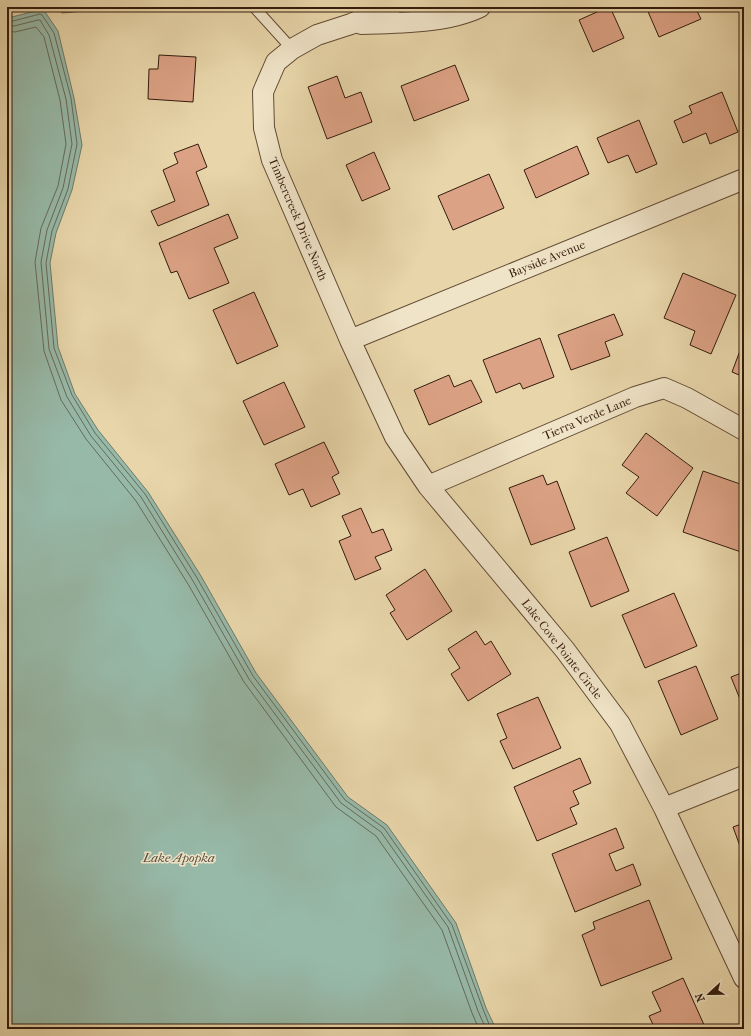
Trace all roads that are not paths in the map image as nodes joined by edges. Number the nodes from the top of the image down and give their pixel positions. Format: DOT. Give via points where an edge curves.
graph roads {
  1 [pos="254,7"];
  2 [pos="391,7"];
  3 [pos="480,7"];
  4 [pos="351,24"];
  5 [pos="292,49"];
  6 [pos="744,179"];
  7 [pos="350,340"];
  8 [pos="744,430"];
  9 [pos="428,486"];
  10 [pos="744,776"];
  11 [pos="664,808"];
  12 [pos="744,978"];
  1 -- 5 [label="lane"];
  2 -- 4 [label="street"];
  3 -- 4 [label="street" via="469,12 418,22"];
  4 -- 5 [label="street, Timbercreek Drive North" via="317,35"];
  5 -- 7 [label="street, Timbercreek Drive North" via="276,62 263,92 264,128 272,160"];
  6 -- 7 [label="street, Bayside Avenue"];
  7 -- 9 [label="street, Lake Cove Pointe Circle" via="395,437"];
  8 -- 9 [label="street, Tierra Verde Lane" via="664,388"];
  9 -- 11 [label="street, Lake Cove Pointe Circle" via="574,662 620,724"];
  10 -- 11 [label="street"];
  11 -- 12 [label="street, Lake Cove Pointe Circle"];
}
